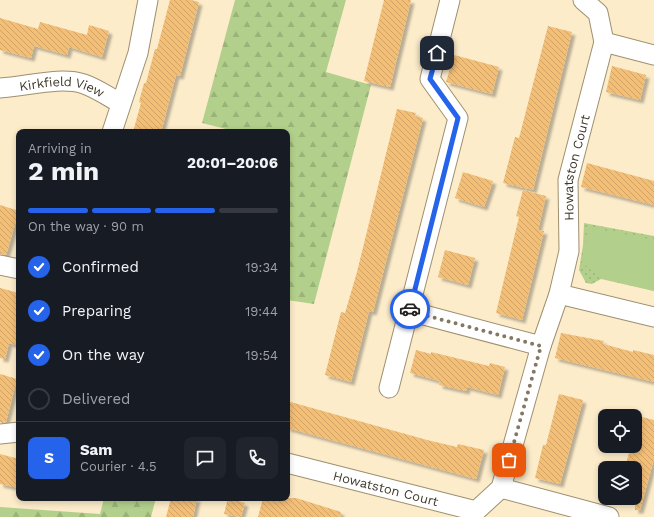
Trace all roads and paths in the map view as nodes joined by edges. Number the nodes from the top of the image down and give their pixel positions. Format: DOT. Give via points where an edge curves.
graph roads {
  1 [pos="148,0"];
  2 [pos="450,0"];
  3 [pos="583,0"];
  4 [pos="604,42"];
  5 [pos="654,55"];
  6 [pos="0,88"];
  7 [pos="120,103"];
  8 [pos="113,129"];
  9 [pos="0,264"];
  10 [pos="16,268"];
  11 [pos="559,294"];
  12 [pos="409,311"];
  13 [pos="654,317"];
  14 [pos="541,346"];
  15 [pos="388,388"];
  16 [pos="16,432"];
  17 [pos="0,434"];
  18 [pos="290,464"];
  19 [pos="501,488"];
  20 [pos="609,517"];
  1 -- 7 [label="street, Kirkfield View" via="138,53"];
  2 -- 12 [label="street" via="430,79 458,118"];
  3 -- 4 [label="street, Howatston Court" via="598,13"];
  4 -- 5 [label="street"];
  4 -- 11 [label="street, Howatston Court" via="568,180 569,251"];
  6 -- 7 [label="street, Kirkfield View" via="61,80 84,84"];
  7 -- 8 [label="street, Kirkfield View"];
  9 -- 10 [label="street"];
  11 -- 13 [label="street"];
  11 -- 14 [label="street, Howatston Court"];
  12 -- 14 [label="street"];
  12 -- 15 [label="street"];
  14 -- 19 [label="street, Howatston Court"];
  16 -- 17 [label="street"];
  18 -- 19 [label="street, Howatston Court" via="476,512"];
  19 -- 20 [label="street"];
}
